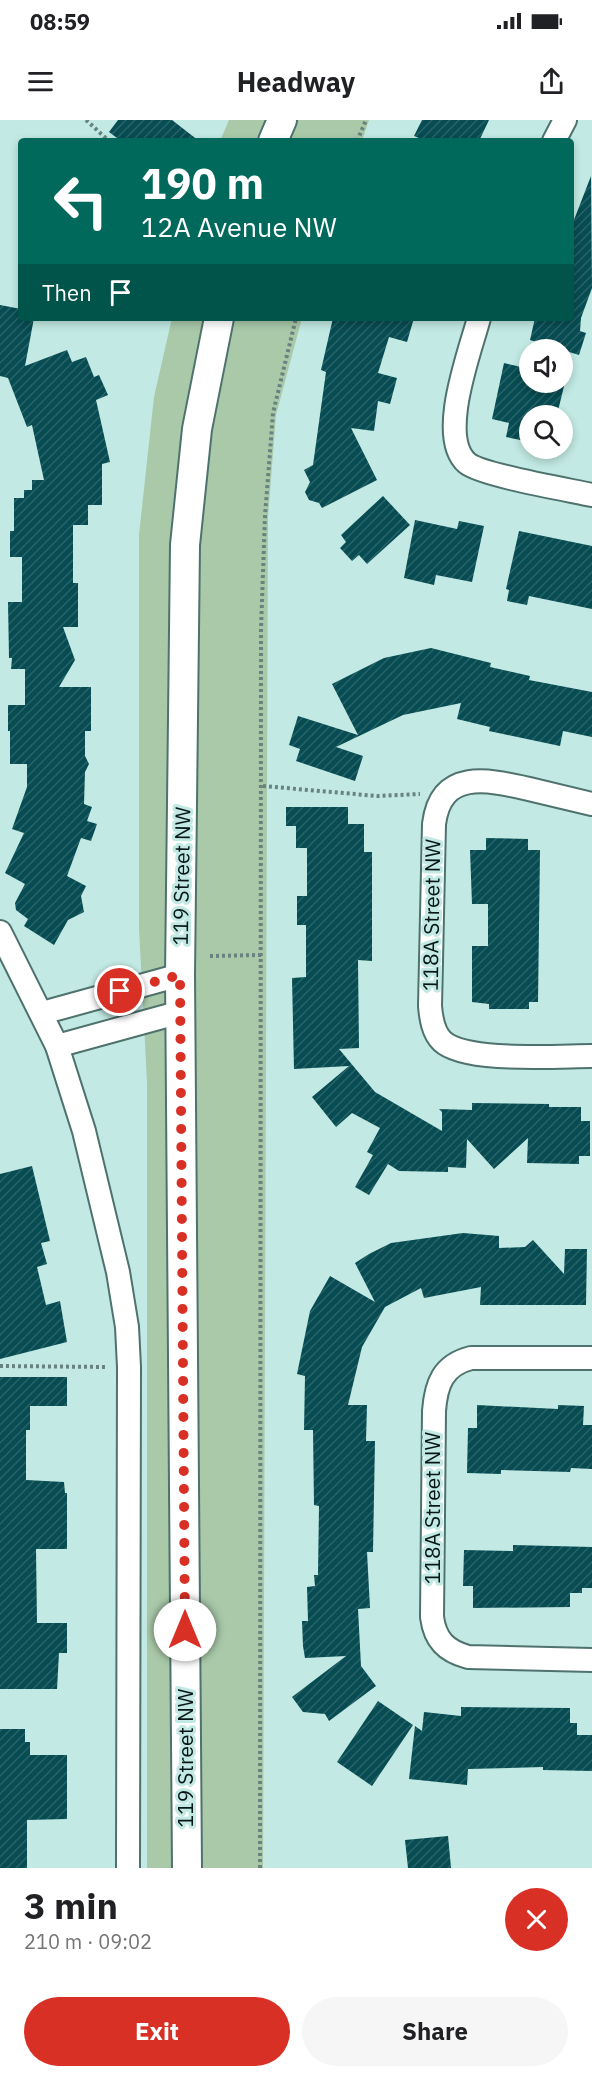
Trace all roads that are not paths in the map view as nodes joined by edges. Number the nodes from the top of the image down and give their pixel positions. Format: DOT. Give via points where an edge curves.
graph roads {
  1 [pos="282,120"];
  2 [pos="565,120"];
  3 [pos="274,138"];
  4 [pos="556,138"];
  5 [pos="218,321"];
  6 [pos="478,321"];
  7 [pos="592,495"];
  8 [pos="592,804"];
  9 [pos="0,933"];
  10 [pos="180,975"];
  11 [pos="181,1012"];
  12 [pos="42,1013"];
  13 [pos="57,1046"];
  14 [pos="592,1056"];
  15 [pos="592,1358"];
  16 [pos="592,1660"];
  17 [pos="128,1868"];
  18 [pos="187,1868"];
  1 -- 3 [label="street"];
  2 -- 4 [label="street"];
  5 -- 10 [label="street, 119 Street NW" via="197,429 184,544"];
  6 -- 7 [label="street" via="454,417 456,446 467,463 477,469"];
  8 -- 14 [label="street, 118A Street NW" via="480,780 446,792 436,808 434,824 430,1006 440,1040 462,1052"];
  9 -- 12 [label="street"];
  10 -- 11 [label="street, 119 Street NW"];
  10 -- 12 [label="street"];
  11 -- 13 [label="street"];
  11 -- 18 [label="street, 119 Street NW"];
  12 -- 13 [label="street"];
  13 -- 17 [label="street" via="91,1156 127,1328"];
  15 -- 16 [label="street, 118A Street NW" via="471,1358 460,1360 443,1374 434,1411 432,1617 440,1641 456,1653 481,1659"];
}
